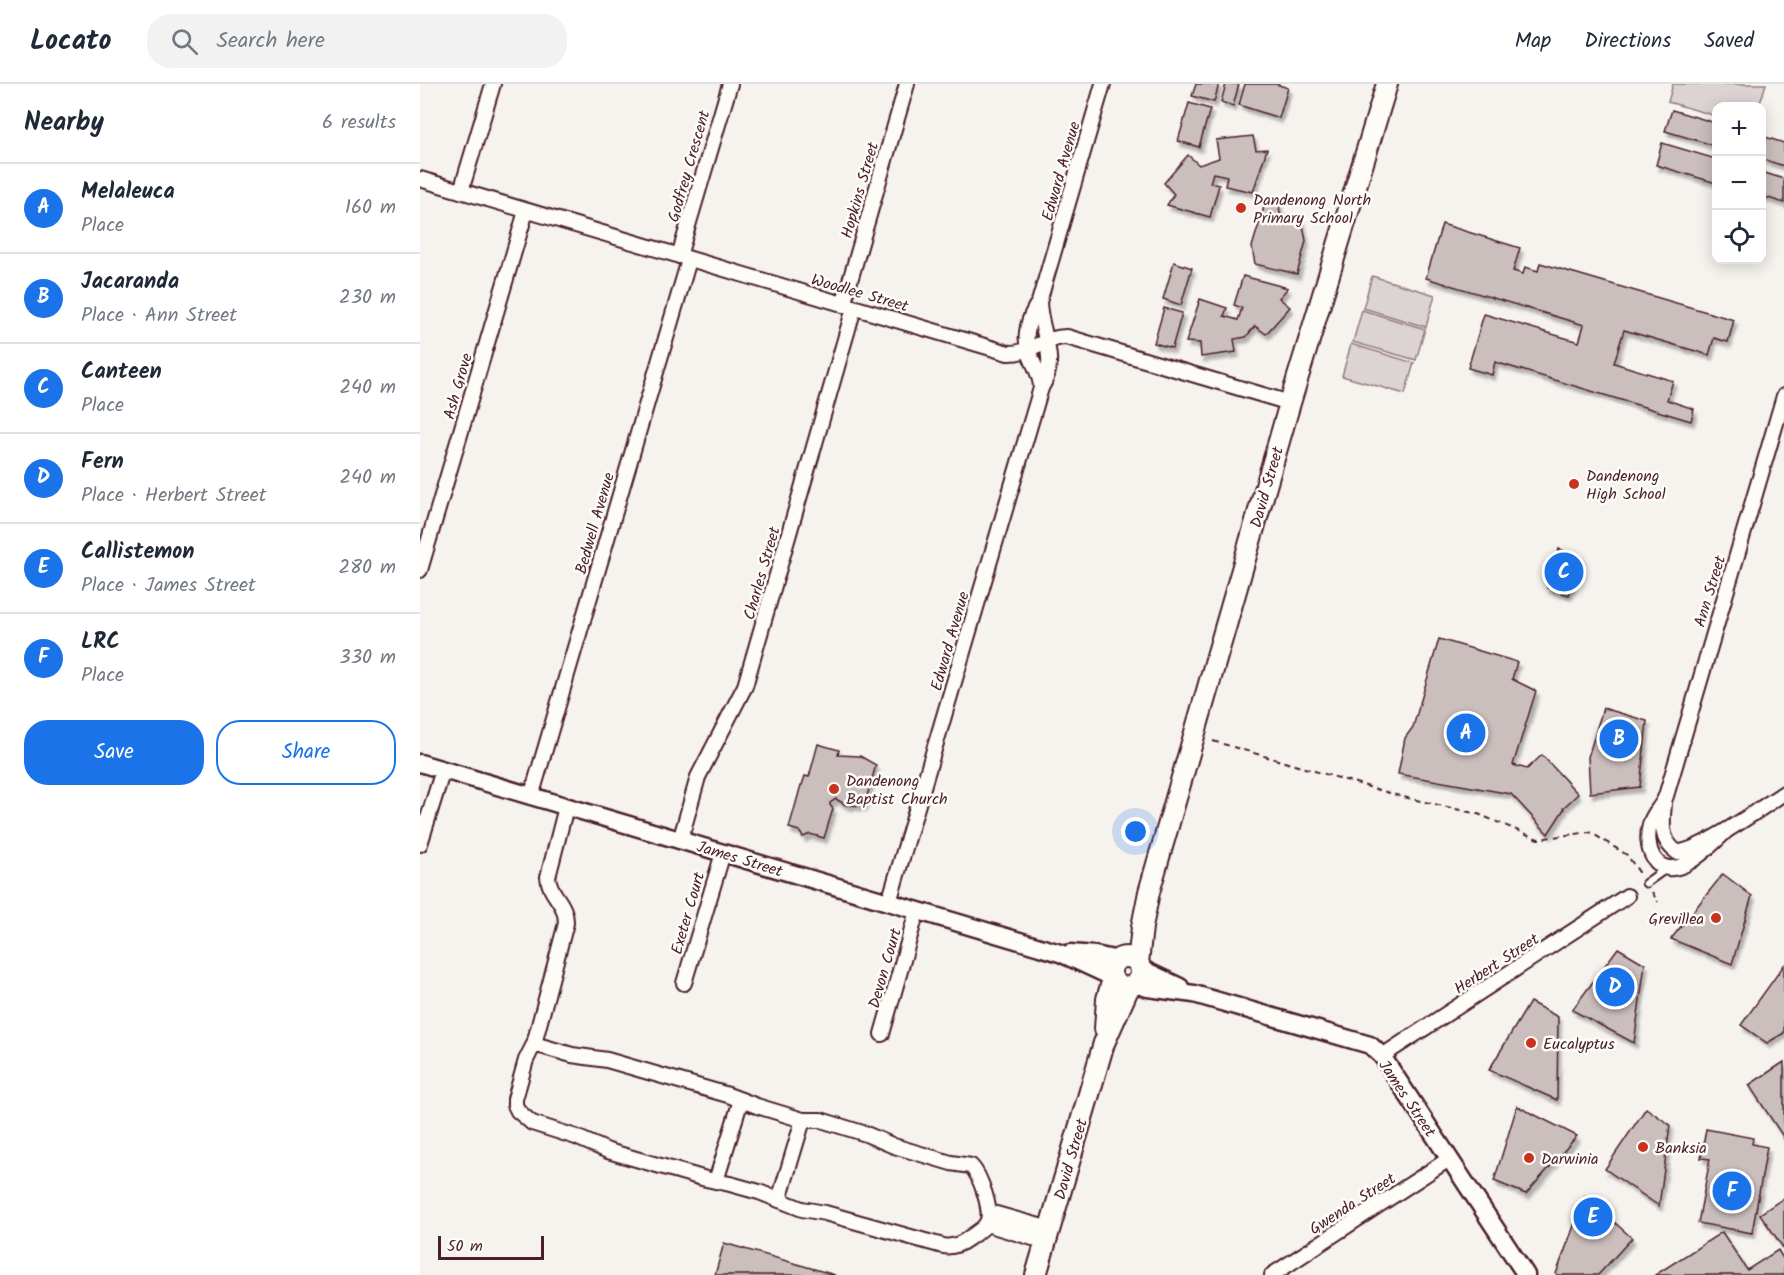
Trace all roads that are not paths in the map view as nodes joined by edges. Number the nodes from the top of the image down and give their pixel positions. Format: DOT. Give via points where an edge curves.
graph roads {
  1 [pos="493,84"];
  2 [pos="730,84"];
  3 [pos="907,84"];
  4 [pos="1103,84"];
  5 [pos="1387,84"];
  6 [pos="420,179"];
  7 [pos="461,191"];
  8 [pos="526,211"];
  9 [pos="684,258"];
  10 [pos="1039,302"];
  11 [pos="848,306"];
  12 [pos="1046,341"];
  13 [pos="1028,350"];
  14 [pos="1041,388"];
  15 [pos="1784,396"];
  16 [pos="1290,403"];
  17 [pos="420,570"];
  18 [pos="420,763"];
  19 [pos="443,770"];
  20 [pos="1784,793"];
  21 [pos="1666,796"];
  22 [pos="531,797"];
  23 [pos="566,807"];
  24 [pos="1726,831"];
  25 [pos="680,841"];
  26 [pos="420,844"];
  27 [pos="1677,852"];
  28 [pos="723,853"];
  29 [pos="1667,868"];
  30 [pos="1646,883"];
  31 [pos="1627,896"];
  32 [pos="889,902"];
  33 [pos="917,910"];
  34 [pos="1126,972"];
  35 [pos="684,983"];
  36 [pos="882,1034"];
  37 [pos="534,1044"];
  38 [pos="1382,1056"];
  39 [pos="741,1100"];
  40 [pos="803,1120"];
  41 [pos="1449,1159"];
  42 [pos="716,1181"];
  43 [pos="779,1200"];
  44 [pos="988,1218"];
  45 [pos="1048,1235"];
  46 [pos="1036,1275"];
  47 [pos="1272,1275"];
  48 [pos="1526,1275"];
  1 -- 7 [label="street"];
  2 -- 9 [label="street, Godfrey Crescent"];
  3 -- 11 [label="street, Hopkins Street"];
  4 -- 10 [label="street, Edward Avenue"];
  5 -- 16 [label="main road, David Street"];
  6 -- 7 [label="street, Woodlee Street"];
  7 -- 8 [label="street, Woodlee Street"];
  8 -- 9 [label="street, Woodlee Street"];
  8 -- 17 [label="street, Ash Grove"];
  9 -- 11 [label="street, Woodlee Street"];
  9 -- 22 [label="street, Bedwell Avenue"];
  10 -- 12 [label="street, Edward Avenue"];
  10 -- 13 [label="street, Edward Avenue" via="1028,326"];
  11 -- 13 [label="street, Woodlee Street" via="1008,353"];
  11 -- 25 [label="street, Charles Street" via="746,686 698,777"];
  12 -- 13 [label="street, Woodlee Street"];
  12 -- 14 [label="street, Edward Avenue" via="1050,364"];
  12 -- 16 [label="street, Woodlee Street" via="1067,337"];
  13 -- 14 [label="street, Edward Avenue"];
  14 -- 32 [label="street, Edward Avenue"];
  15 -- 21 [label="street, Ann Street"];
  16 -- 34 [label="main road, David Street"];
  18 -- 19 [label="street, James Street"];
  19 -- 22 [label="street, James Street"];
  19 -- 26 [label="street"];
  20 -- 24 [label="street"];
  21 -- 27 [label="street, Ann Street" via="1662,825 1667,843"];
  21 -- 29 [label="street, Ann Street" via="1651,820 1649,840 1655,860"];
  22 -- 23 [label="street, James Street"];
  23 -- 25 [label="street, James Street"];
  23 -- 37 [label="street" via="548,877 553,893 564,906 566,923"];
  24 -- 27 [label="street"];
  24 -- 29 [label="street" via="1687,863"];
  25 -- 28 [label="street, James Street"];
  27 -- 29 [label="street"];
  28 -- 32 [label="street, James Street"];
  28 -- 35 [label="street, Exeter Court"];
  29 -- 30 [label="lane"];
  31 -- 38 [label="street, Herbert Street"];
  32 -- 33 [label="street, James Street"];
  33 -- 34 [label="street, James Street"];
  33 -- 36 [label="street, Devon Court"];
  34 -- 38 [label="street, James Street" via="1370,1045"];
  34 -- 45 [label="main road, David Street"];
  37 -- 39 [label="street" via="608,1060"];
  37 -- 42 [label="street" via="514,1099 525,1119 608,1151"];
  38 -- 41 [label="street, James Street"];
  39 -- 40 [label="street"];
  39 -- 42 [label="street"];
  40 -- 43 [label="street"];
  40 -- 44 [label="street" via="821,1120 894,1146 971,1166"];
  41 -- 47 [label="street, Gwenda Street"];
  41 -- 48 [label="street, James Street"];
  42 -- 43 [label="street"];
  43 -- 44 [label="street" via="947,1247 966,1240"];
  44 -- 45 [label="street"];
  45 -- 46 [label="main road, David Street"];
}
